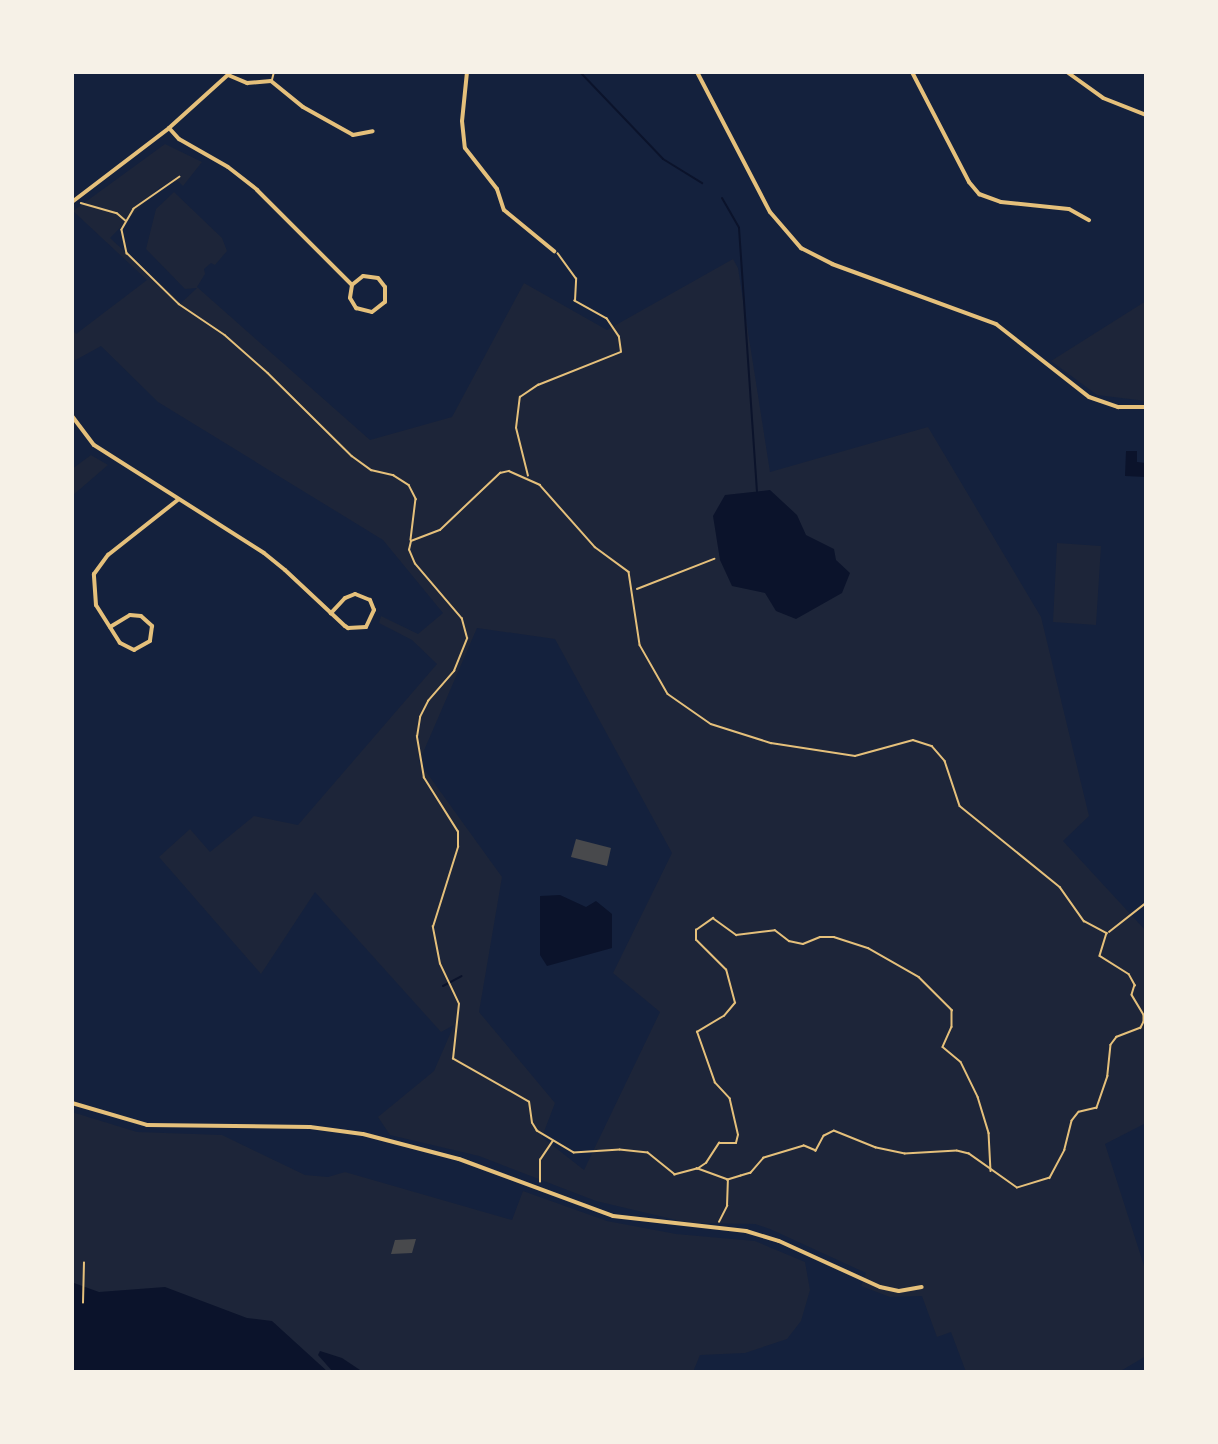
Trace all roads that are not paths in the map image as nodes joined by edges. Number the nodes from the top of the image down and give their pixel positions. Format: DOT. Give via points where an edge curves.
graph roads {
  1 [pos="274,72"];
  2 [pos="467,72"];
  3 [pos="697,72"];
  4 [pos="912,72"];
  5 [pos="1067,72"];
  6 [pos="230,74"];
  7 [pos="271,81"];
  8 [pos="1146,115"];
  9 [pos="169,128"];
  10 [pos="374,131"];
  11 [pos="74,201"];
  12 [pos="1089,220"];
  13 [pos="554,251"];
  14 [pos="352,285"];
  15 [pos="1146,407"];
  16 [pos="72,416"];
  17 [pos="179,499"];
  18 [pos="331,613"];
  19 [pos="110,627"];
  20 [pos="72,1103"];
  21 [pos="922,1287"];
  1 -- 7 [label="lane"];
  2 -- 13 [label="street" via="462,121 465,148 497,189 504,210"];
  3 -- 15 [label="street" via="770,212 801,248 832,264 996,324 1089,397 1118,406"];
  4 -- 12 [label="street" via="979,194 1001,202 1069,209"];
  5 -- 8 [label="street" via="1103,98"];
  6 -- 7 [label="street" via="247,82"];
  6 -- 9 [label="street"];
  7 -- 10 [label="street" via="340,129 353,135"];
  9 -- 11 [label="street"];
  9 -- 14 [label="street" via="179,140 248,182"];
  14 -- 14 [label="street" via="351,302 360,310 372,312 385,302 386,291 378,278 363,276"];
  16 -- 17 [label="street" via="94,445"];
  17 -- 18 [label="street" via="264,553"];
  17 -- 19 [label="street" via="99,564 92,593"];
  18 -- 18 [label="street" via="348,628 359,630 372,621 374,610 370,600 355,594 345,598"];
  19 -- 19 [label="street" via="130,650 145,647 152,638 152,626 141,615 130,615"];
  20 -- 21 [label="street" via="147,1125 342,1130 459,1159 613,1216 772,1239 880,1287 899,1291"];
}
